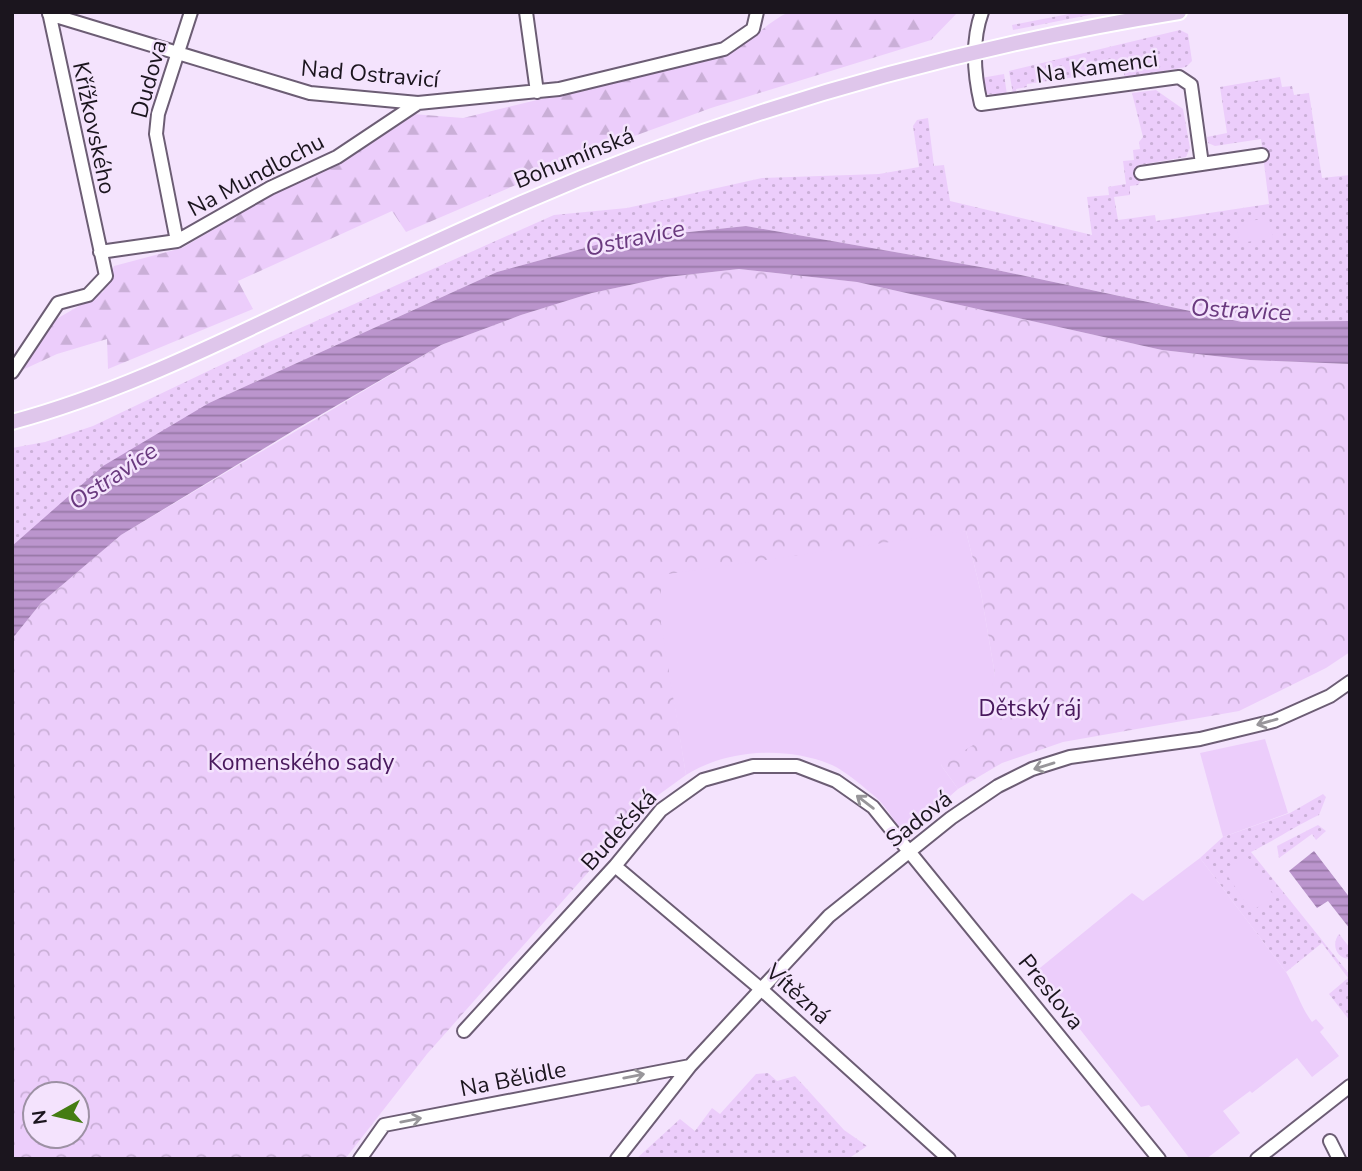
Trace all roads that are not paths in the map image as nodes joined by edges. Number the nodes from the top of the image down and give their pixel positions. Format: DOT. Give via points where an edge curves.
graph roads {
  1 [pos="191,12"];
  2 [pos="526,12"];
  3 [pos="757,12"];
  4 [pos="982,12"];
  5 [pos="1179,12"];
  6 [pos="49,13"];
  7 [pos="178,52"];
  8 [pos="975,52"];
  9 [pos="537,92"];
  10 [pos="418,103"];
  11 [pos="1262,155"];
  12 [pos="1202,164"];
  13 [pos="1141,173"];
  14 [pos="177,241"];
  15 [pos="100,252"];
  16 [pos="12,372"];
  17 [pos="12,422"];
  18 [pos="1350,682"];
  19 [pos="910,853"];
  20 [pos="615,866"];
  21 [pos="762,990"];
  22 [pos="464,1031"];
  23 [pos="690,1066"];
  24 [pos="1350,1086"];
  25 [pos="1330,1140"];
  26 [pos="360,1159"];
  27 [pos="617,1159"];
  28 [pos="948,1159"];
  29 [pos="1158,1159"];
  30 [pos="1257,1159"];
  31 [pos="1339,1159"];
  1 -- 7 [label="street, Dudova"];
  2 -- 9 [label="street"];
  3 -- 9 [label="street, Nad Ostravicí" via="753,29 724,49"];
  4 -- 8 [label="street"];
  5 -- 8 [label="main road, Bohumínská"];
  6 -- 7 [label="street, Nad Ostravicí"];
  6 -- 15 [label="street, Křížkovského"];
  7 -- 10 [label="street, Nad Ostravicí" via="310,93"];
  7 -- 14 [label="street, Dudova" via="156,134"];
  8 -- 12 [label="street, Na Kamenci" via="981,104 1179,77 1191,85"];
  8 -- 17 [label="main road, Bohumínská" via="794,102 597,172 195,353 101,393"];
  9 -- 10 [label="street, Nad Ostravicí"];
  10 -- 14 [label="street, Na Mundlochu" via="337,157 270,188"];
  11 -- 12 [label="street"];
  12 -- 13 [label="street"];
  14 -- 15 [label="street, Na Mundlochu"];
  15 -- 16 [label="street, Křížkovského" via="106,276 100,286 88,295 58,303"];
  18 -- 19 [label="street, Sadová, one-way" via="1274,721 1032,769 988,792"];
  19 -- 20 [label="street, Budečská, one-way" via="873,807 836,781 797,766 765,765 703,780 661,810"];
  19 -- 21 [label="street, Sadová" via="829,916"];
  19 -- 29 [label="street, Preslova"];
  20 -- 21 [label="street, Vítězná"];
  20 -- 22 [label="street, Budečská"];
  21 -- 23 [label="street, Sadová"];
  21 -- 28 [label="street, Vítězná"];
  26 -- 23 [label="street, Na Bělidle, one-way" via="384,1125"];
  23 -- 27 [label="street, Sadová"];
  24 -- 30 [label="street"];
  25 -- 31 [label="street"];
}
